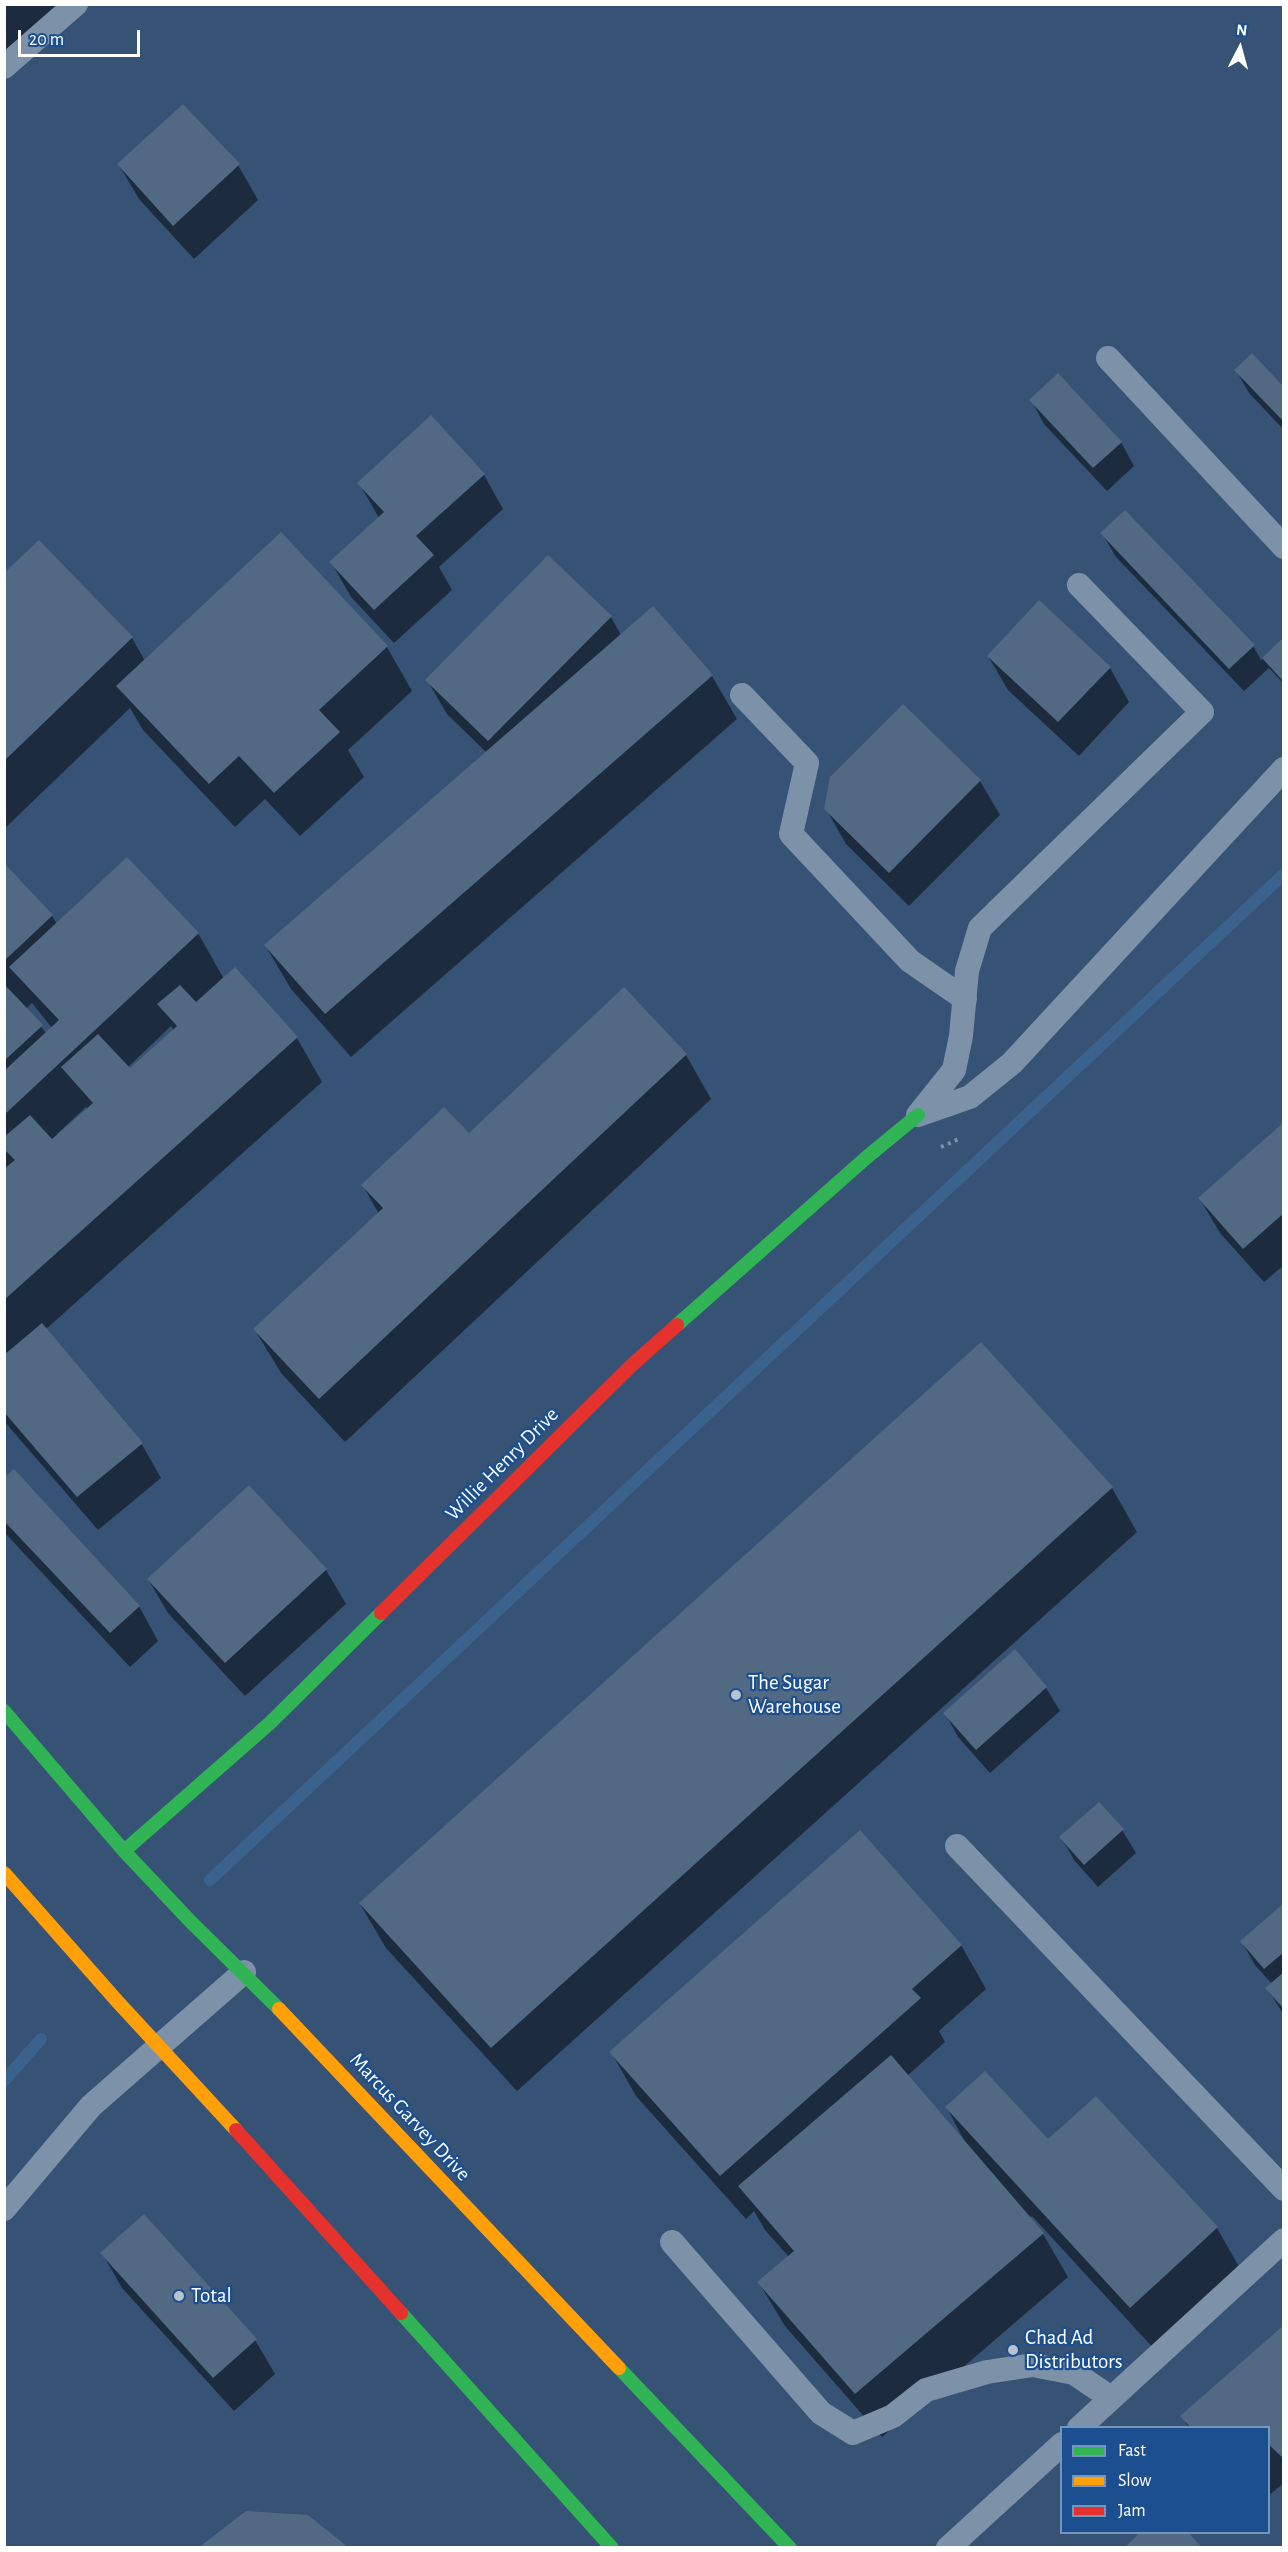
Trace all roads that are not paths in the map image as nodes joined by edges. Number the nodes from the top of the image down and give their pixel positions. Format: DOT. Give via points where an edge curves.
graph roads {
  1 [pos="76,4"];
  2 [pos="4,68"];
  3 [pos="1108,358"];
  4 [pos="1284,546"];
  5 [pos="1079,585"];
  6 [pos="742,695"];
  7 [pos="1284,769"];
  8 [pos="965,999"];
  9 [pos="918,1115"];
  10 [pos="4,1711"];
  11 [pos="957,1846"];
  12 [pos="124,1851"];
  13 [pos="4,1873"];
  14 [pos="244,1972"];
  15 [pos="161,2047"];
  16 [pos="1284,2188"];
  17 [pos="4,2210"];
  18 [pos="1284,2240"];
  19 [pos="672,2242"];
  20 [pos="1111,2398"];
  21 [pos="1080,2426"];
  22 [pos="1060,2446"];
  23 [pos="612,2547"];
  24 [pos="790,2547"];
  25 [pos="948,2547"];
  1 -- 2 [label="lane"];
  3 -- 4 [label="lane"];
  5 -- 8 [label="lane" via="1202,712 980,928 967,971"];
  6 -- 8 [label="lane" via="807,763 791,834 910,961"];
  7 -- 9 [label="lane" via="1012,1063 970,1097"];
  8 -- 9 [label="lane" via="954,1070"];
  9 -- 12 [label="main road, Willie Henry Drive" via="633,1364 270,1723"];
  10 -- 12 [label="main road, Marcus Garvey Drive"];
  11 -- 16 [label="lane"];
  12 -- 14 [label="main road, Marcus Garvey Drive" via="190,1922"];
  13 -- 15 [label="main road"];
  14 -- 15 [label="lane"];
  14 -- 24 [label="main road, Marcus Garvey Drive"];
  15 -- 17 [label="lane" via="91,2106"];
  15 -- 23 [label="main road"];
  18 -- 20 [label="lane"];
  19 -- 20 [label="lane" via="821,2413 853,2433 893,2416 926,2390 987,2372 1033,2365 1074,2373"];
  20 -- 21 [label="lane"];
  22 -- 25 [label="lane"];
}
